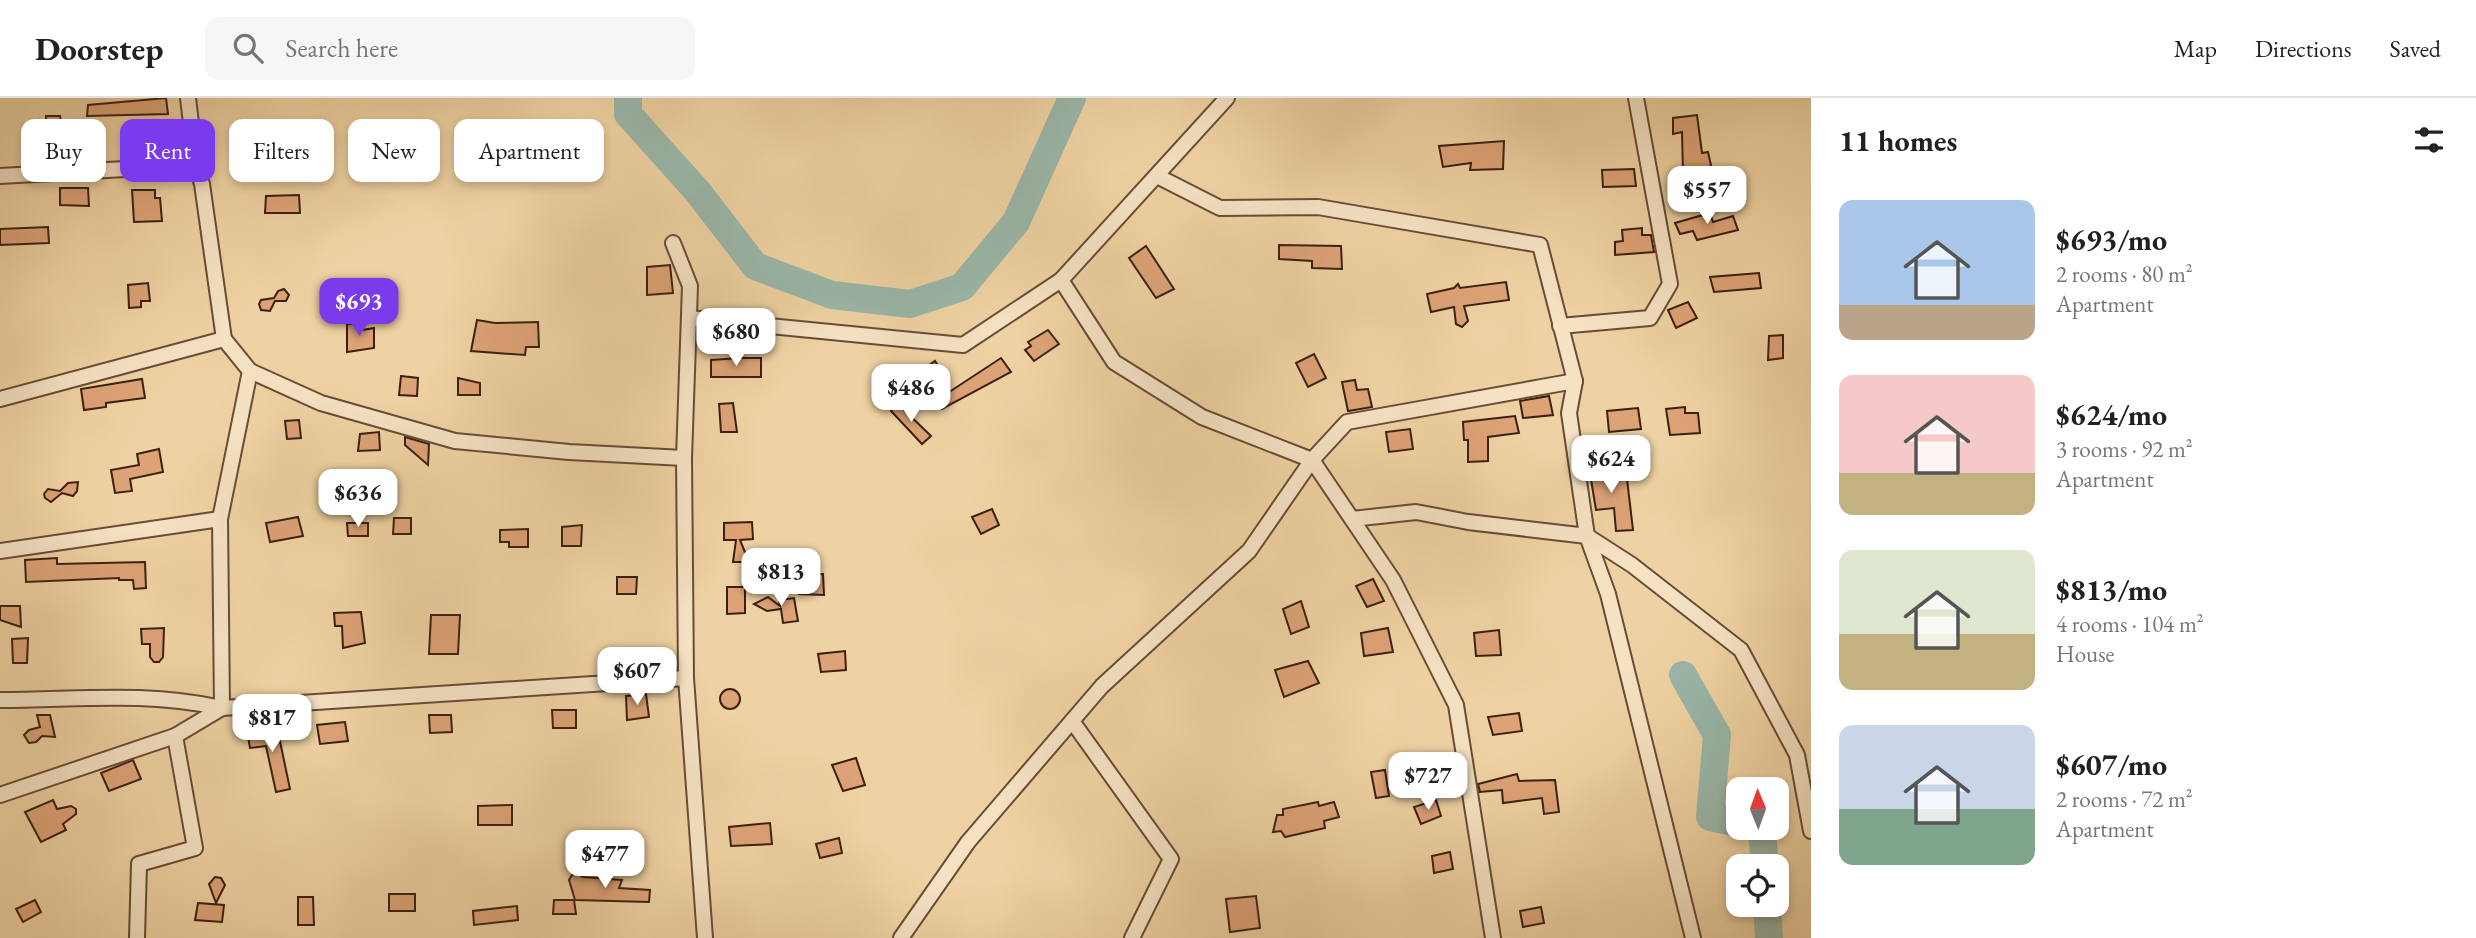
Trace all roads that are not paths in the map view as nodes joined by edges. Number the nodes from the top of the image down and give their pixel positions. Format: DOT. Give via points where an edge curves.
graph roads {
  1 [pos="188,98"];
  2 [pos="1227,98"];
  3 [pos="1636,98"];
  4 [pos="191,119"];
  5 [pos="120,169"];
  6 [pos="0,176"];
  7 [pos="1157,176"];
  8 [pos="201,182"];
  9 [pos="673,243"];
  10 [pos="1061,280"];
  11 [pos="689,318"];
  12 [pos="1560,326"];
  13 [pos="224,339"];
  14 [pos="250,371"];
  15 [pos="1575,381"];
  16 [pos="0,399"];
  17 [pos="684,458"];
  18 [pos="1312,460"];
  19 [pos="220,519"];
  20 [pos="1352,519"];
  21 [pos="1587,536"];
  22 [pos="0,551"];
  23 [pos="686,678"];
  24 [pos="0,701"];
  25 [pos="222,708"];
  26 [pos="1072,721"];
  27 [pos="175,736"];
  28 [pos="0,795"];
  29 [pos="1811,831"];
  30 [pos="137,938"];
  31 [pos="705,938"];
  32 [pos="901,938"];
  33 [pos="1132,938"];
  34 [pos="1493,938"];
  35 [pos="1693,938"];
  1 -- 4 [label="street"];
  2 -- 7 [label="street"];
  3 -- 12 [label="street" via="1670,284 1650,318"];
  5 -- 6 [label="street"];
  7 -- 10 [label="street"];
  7 -- 12 [label="street" via="1220,208 1318,206 1540,245"];
  8 -- 13 [label="street"];
  9 -- 11 [label="street" via="690,286"];
  10 -- 11 [label="street" via="963,345"];
  10 -- 18 [label="street" via="1114,362 1202,417"];
  11 -- 17 [label="street"];
  12 -- 15 [label="street"];
  13 -- 14 [label="street"];
  13 -- 16 [label="street"];
  14 -- 17 [label="street" via="321,403 455,441"];
  14 -- 19 [label="street"];
  15 -- 18 [label="street" via="1347,422"];
  15 -- 21 [label="street" via="1569,413"];
  17 -- 23 [label="street"];
  18 -- 20 [label="street"];
  18 -- 26 [label="street" via="1249,551 1102,686"];
  19 -- 22 [label="street"];
  19 -- 25 [label="street"];
  20 -- 21 [label="street" via="1416,512"];
  20 -- 34 [label="street" via="1393,580 1456,705"];
  21 -- 29 [label="street" via="1741,650 1797,755"];
  21 -- 35 [label="street" via="1608,594"];
  23 -- 25 [label="street"];
  23 -- 31 [label="street"];
  24 -- 25 [label="street" via="130,696"];
  25 -- 27 [label="street"];
  26 -- 32 [label="street" via="968,842"];
  26 -- 33 [label="street" via="1171,859"];
  27 -- 28 [label="street"];
  27 -- 30 [label="street" via="195,848 139,864"];
}
